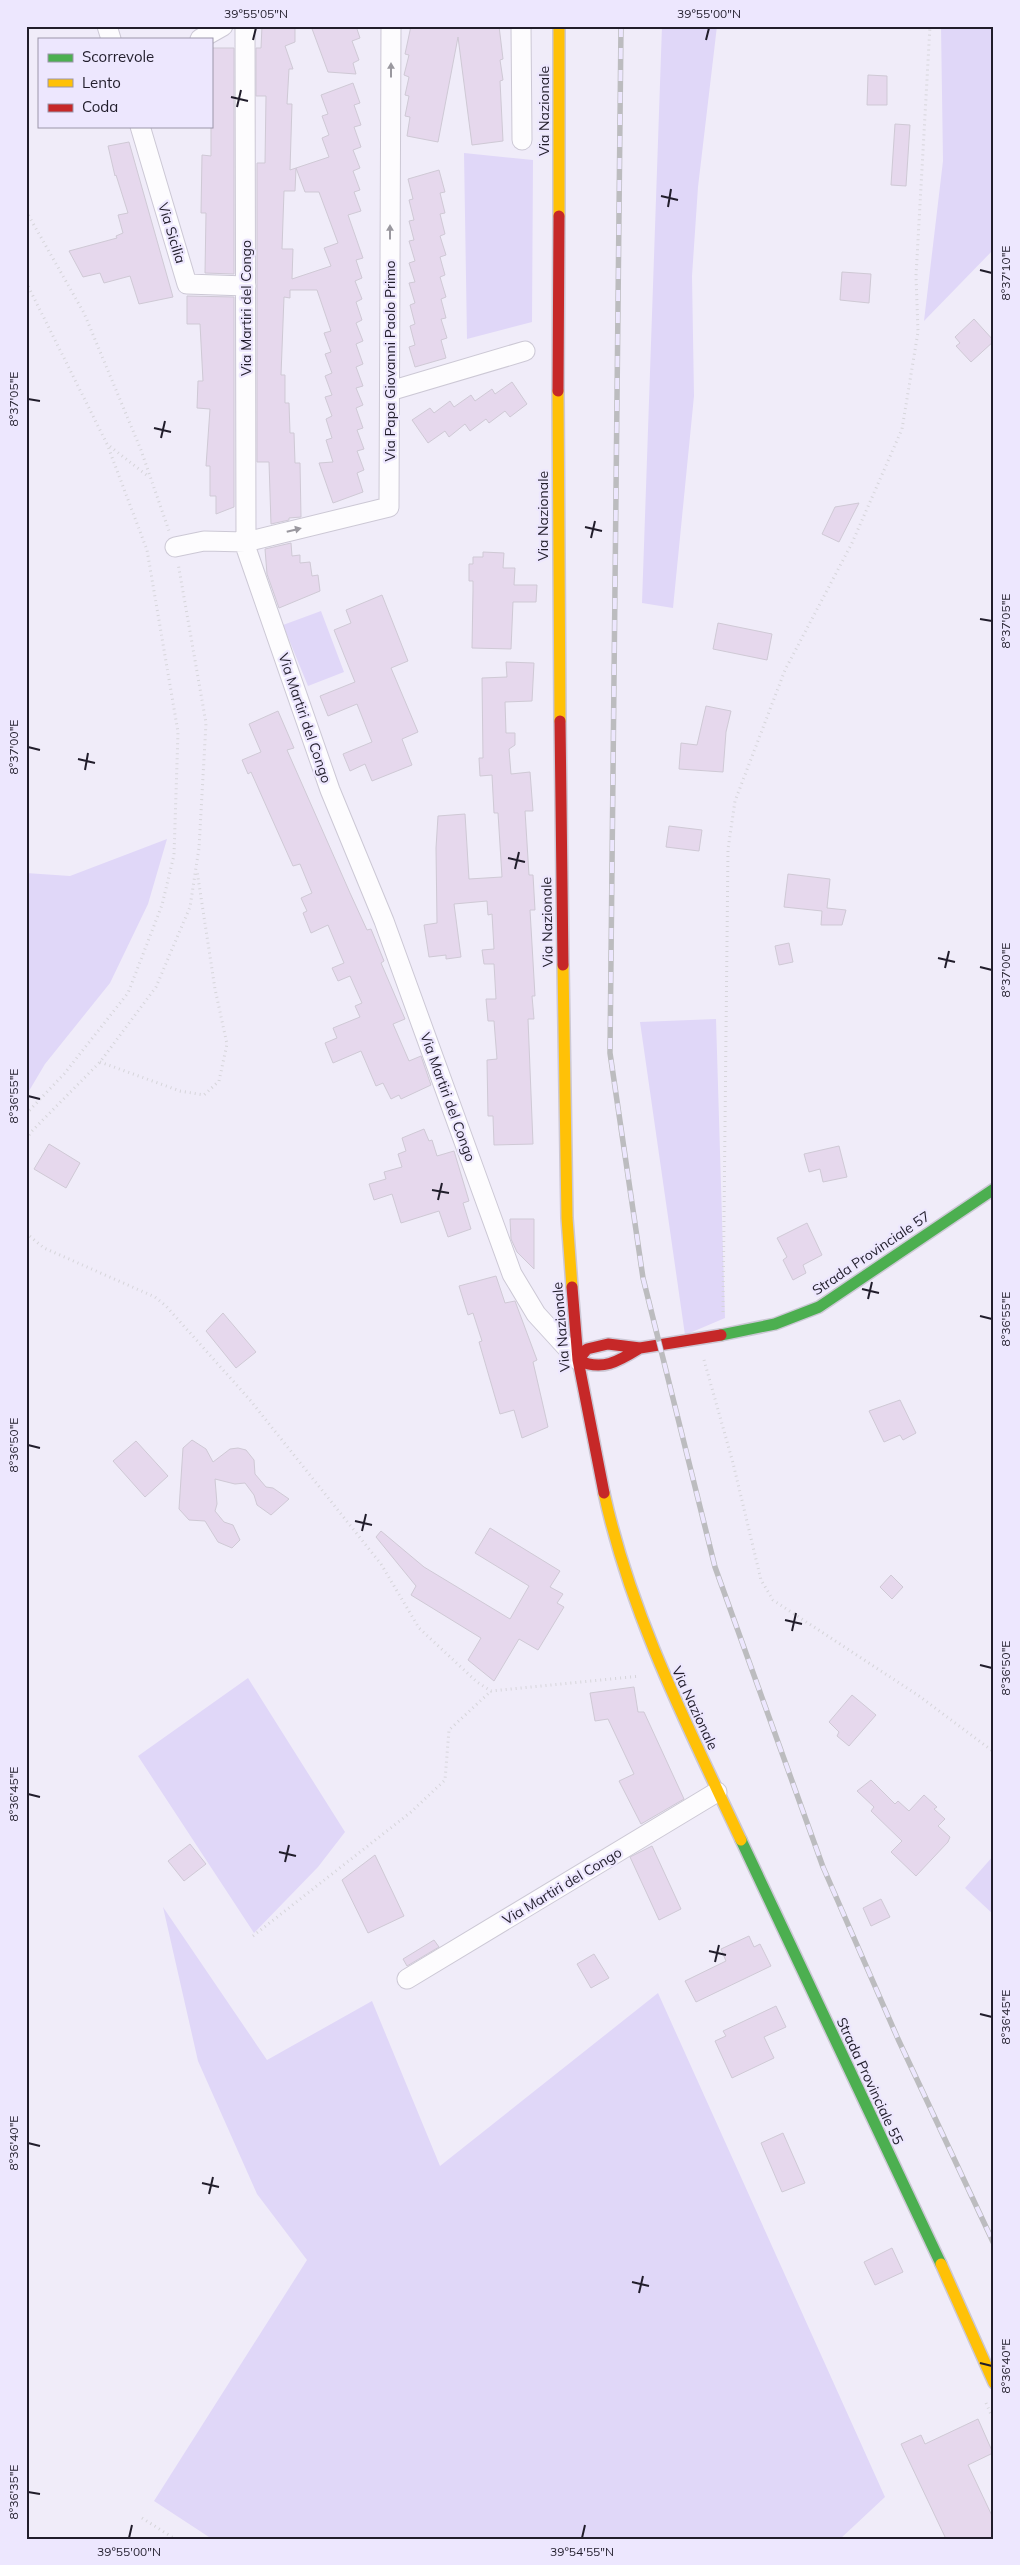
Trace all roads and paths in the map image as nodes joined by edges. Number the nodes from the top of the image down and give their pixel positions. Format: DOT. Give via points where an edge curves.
graph roads {
  1 [pos="107,26"];
  2 [pos="223,26"];
  3 [pos="245,26"];
  4 [pos="391,26"];
  5 [pos="521,26"];
  6 [pos="559,26"];
  7 [pos="930,26"];
  8 [pos="111,38"];
  9 [pos="202,38"];
  10 [pos="141,128"];
  11 [pos="522,140"];
  12 [pos="26,211"];
  13 [pos="26,282"];
  14 [pos="246,286"];
  15 [pos="525,351"];
  16 [pos="390,391"];
  17 [pos="107,444"];
  18 [pos="151,478"];
  19 [pos="246,542"];
  20 [pos="175,547"];
  21 [pos="197,868"];
  22 [pos="100,1062"];
  23 [pos="26,1114"];
  24 [pos="26,1139"];
  25 [pos="994,1189"];
  26 [pos="567,1218"];
  27 [pos="26,1233"];
  28 [pos="582,1262"];
  29 [pos="595,1335"];
  30 [pos="723,1335"];
  31 [pos="699,1340"];
  32 [pos="608,1344"];
  33 [pos="640,1348"];
  34 [pos="578,1360"];
  35 [pos="597,1389"];
  36 [pos="590,1426"];
  37 [pos="663,1674"];
  38 [pos="491,1691"];
  39 [pos="994,1752"];
  40 [pos="717,1792"];
  41 [pos="253,1936"];
  42 [pos="407,1979"];
  43 [pos="994,2383"];
  44 [pos="142,2518"];
  45 [pos="175,2539"];
  1 -- 8 [label="street"];
  2 -- 9 [label="street"];
  3 -- 14 [label="street, Via Martiri del Congo"];
  16 -- 4 [label="street, Via Papa Giovanni Paolo Primo, one-way"];
  5 -- 11 [label="street"];
  6 -- 26 [label="main road, Via Nazionale" via="558,617"];
  7 -- 30 [label="path" via="916,276 918,332 902,429 852,543 785,670 735,801 728,849"];
  10 -- 14 [label="street, Via Sicilia" via="187,284"];
  12 -- 18 [label="path" via="84,313"];
  13 -- 17 [label="path"];
  14 -- 19 [label="street, Via Martiri del Congo"];
  15 -- 16 [label="street"];
  19 -- 16 [label="street, Via Papa Giovanni Paolo Primo, one-way" via="389,507"];
  17 -- 18 [label="path"];
  17 -- 23 [label="path" via="147,550 178,732 174,855 162,905 128,993 64,1074"];
  18 -- 20 [label="path"];
  19 -- 20 [label="street, Via Papa Giovanni Paolo Primo" via="204,540"];
  19 -- 34 [label="street, Via Martiri del Congo" via="330,790 384,921 512,1274 536,1314"];
  20 -- 21 [label="path" via="206,722"];
  21 -- 22 [label="path" via="190,907 156,987"];
  21 -- 22 [label="path" via="215,989 227,1044 219,1081 204,1095 180,1091"];
  22 -- 24 [label="path"];
  25 -- 30 [label="main road, Strada Provinciale 57" via="819,1307 775,1324"];
  26 -- 28 [label="main road"];
  26 -- 34 [label="main road, Via Nazionale"];
  27 -- 38 [label="path" via="44,1248 156,1297 166,1306 250,1400 382,1564 419,1628"];
  29 -- 32 [label="main road"];
  30 -- 31 [label="main road, Strada Provinciale 57"];
  31 -- 33 [label="main road, Strada Provinciale 57"];
  31 -- 39 [label="path" via="761,1580 773,1600 918,1696"];
  32 -- 33 [label="main road, Strada Provinciale 57"];
  32 -- 34 [label="main road, Strada Provinciale 57" via="587,1349"];
  33 -- 34 [label="main road, Strada Provinciale 57" via="606,1370 590,1368"];
  34 -- 36 [label="main road, Via Nazionale"];
  35 -- 36 [label="main road"];
  36 -- 37 [label="main road, Via Nazionale" via="613,1532 642,1623"];
  37 -- 38 [label="path"];
  37 -- 40 [label="main road, Via Nazionale"];
  38 -- 41 [label="path" via="449,1730 446,1780 411,1812"];
  40 -- 42 [label="street, Via Martiri del Congo"];
  40 -- 43 [label="main road, Strada Provinciale 55" via="949,2281"];
  44 -- 45 [label="path"];
}
